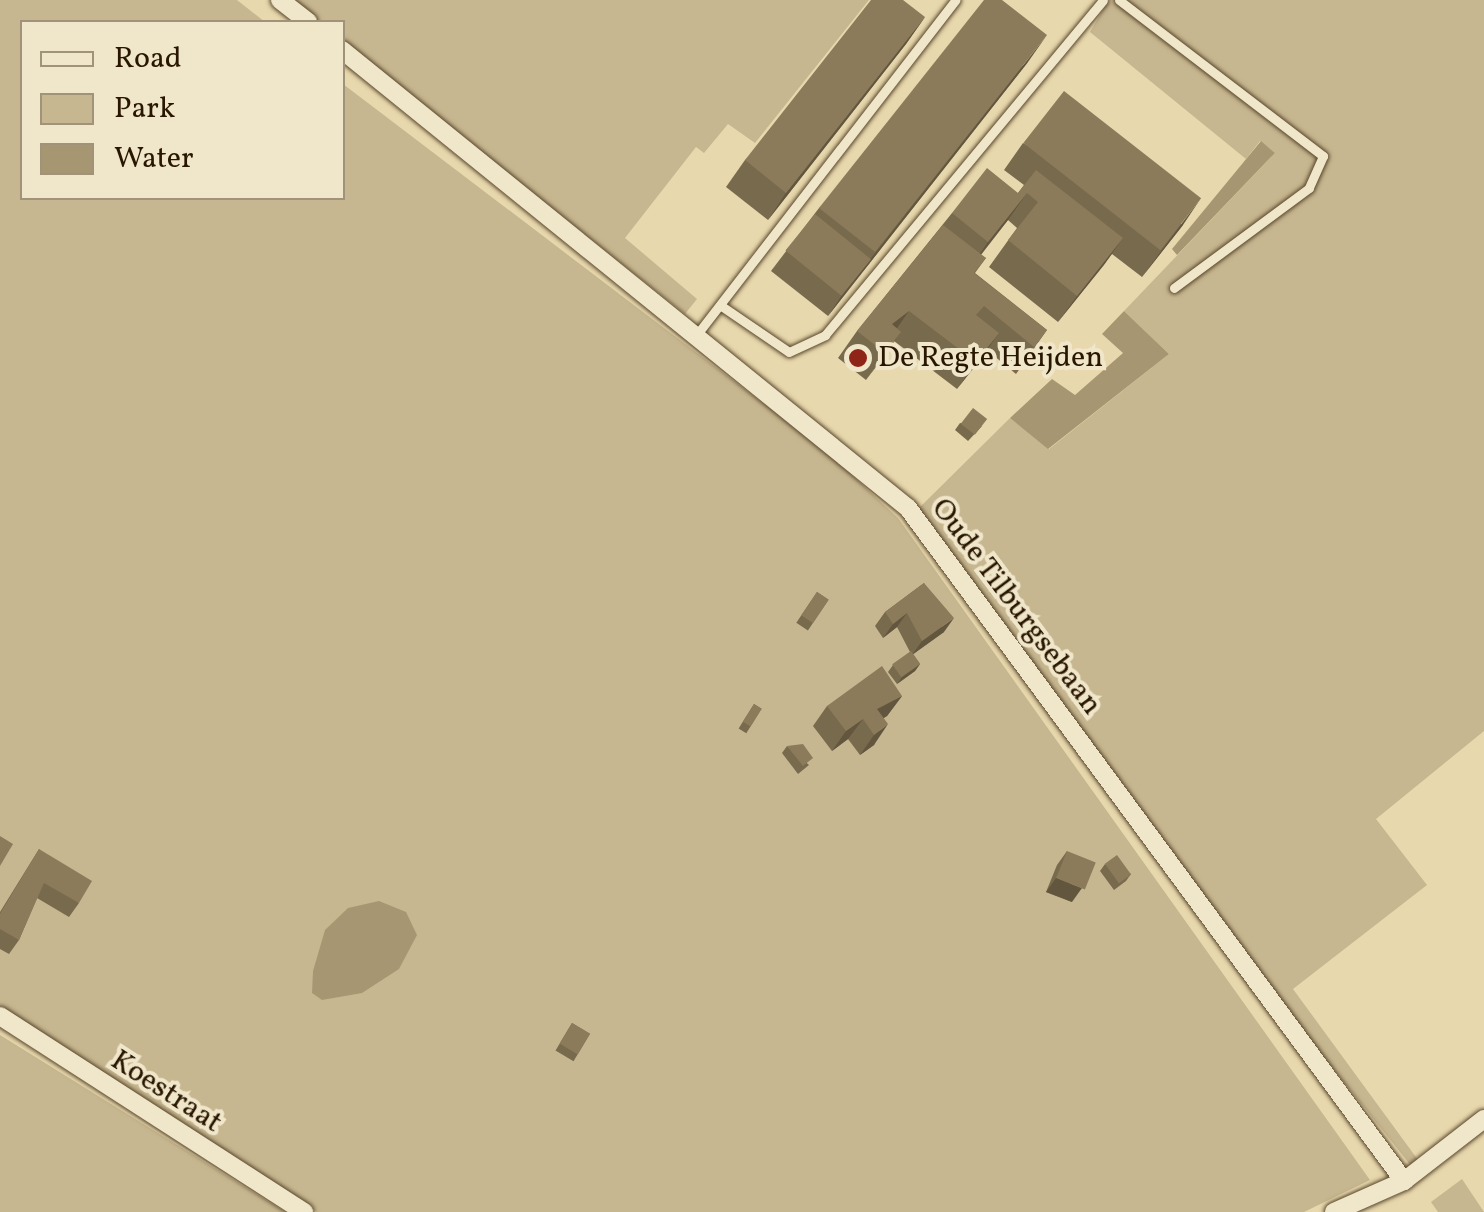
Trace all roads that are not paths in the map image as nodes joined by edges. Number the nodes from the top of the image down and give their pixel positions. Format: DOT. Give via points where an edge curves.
graph roads {
  1 [pos="280,0"];
  2 [pos="955,0"];
  3 [pos="1104,0"];
  4 [pos="1119,0"];
  5 [pos="305,20"];
  6 [pos="345,52"];
  7 [pos="1174,288"];
  8 [pos="720,305"];
  9 [pos="698,333"];
  10 [pos="0,1016"];
  11 [pos="1484,1119"];
  12 [pos="1404,1181"];
  13 [pos="304,1212"];
  14 [pos="1334,1212"];
  1 -- 5 [label="street"];
  2 -- 8 [label="lane"];
  3 -- 8 [label="lane" via="825,334 788,352"];
  4 -- 7 [label="lane" via="1323,156 1309,188"];
  6 -- 9 [label="street, Oude Tilburgsebaan"];
  8 -- 9 [label="lane"];
  9 -- 12 [label="street, Oude Tilburgsebaan" via="878,477 927,528"];
  10 -- 13 [label="street, Koestraat"];
  11 -- 12 [label="street"];
  12 -- 14 [label="street"];
}
